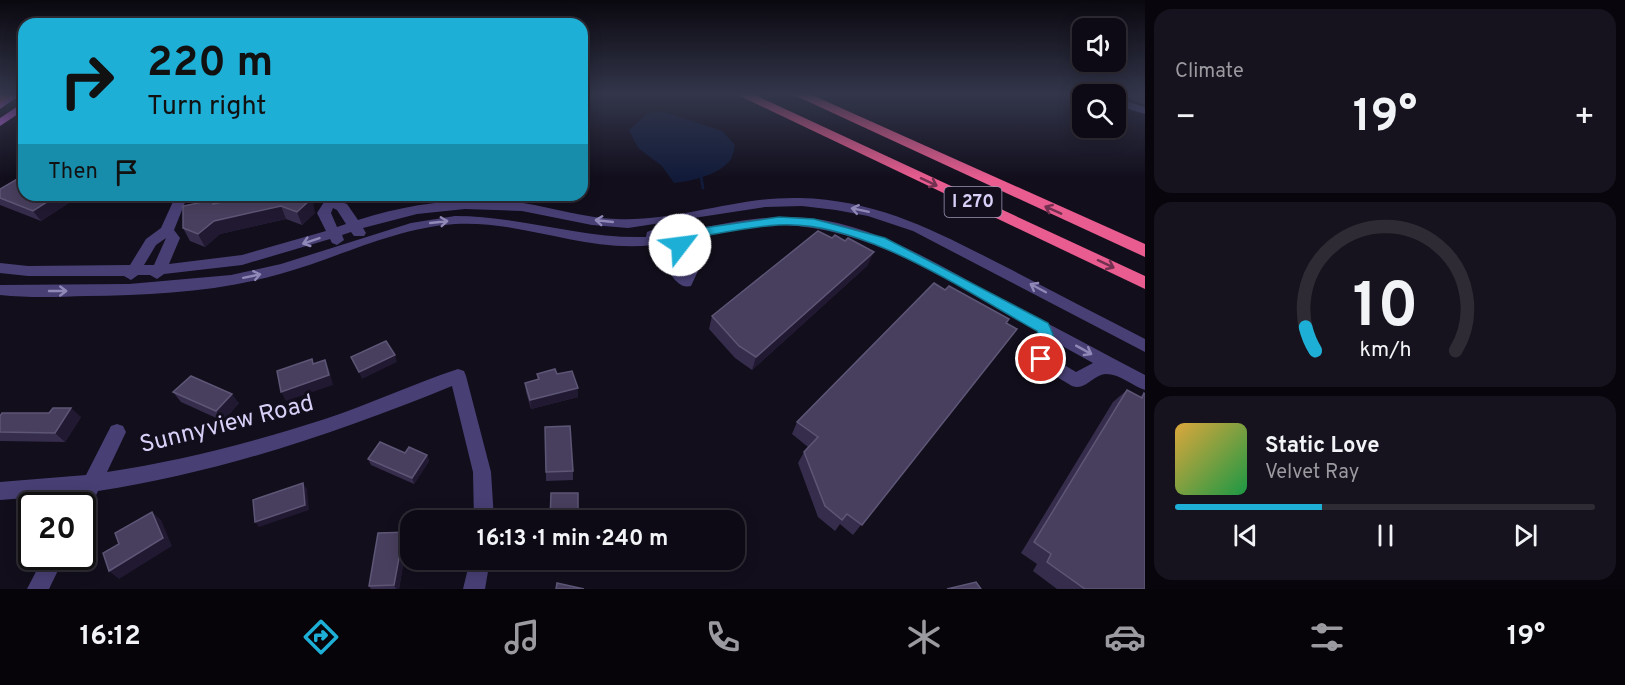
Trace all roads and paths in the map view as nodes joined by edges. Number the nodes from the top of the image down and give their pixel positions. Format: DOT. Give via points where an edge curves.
graph roads {
  1 [pos="806,122"];
  2 [pos="861,122"];
  3 [pos="180,201"];
  4 [pos="328,201"];
  5 [pos="332,201"];
  6 [pos="673,219"];
  7 [pos="645,222"];
  8 [pos="354,225"];
  9 [pos="167,231"];
  10 [pos="333,233"];
  11 [pos="682,236"];
  12 [pos="655,240"];
  13 [pos="363,241"];
  14 [pos="341,249"];
  15 [pos="1145,251"];
  16 [pos="0,268"];
  17 [pos="160,268"];
  18 [pos="134,269"];
  19 [pos="1145,282"];
  20 [pos="151,289"];
  21 [pos="0,290"];
  22 [pos="123,291"];
  23 [pos="1042,327"];
  24 [pos="1145,346"];
  25 [pos="1116,368"];
  26 [pos="1145,383"];
  27 [pos="117,432"];
  28 [pos="92,483"];
  29 [pos="0,491"];
  30 [pos="88,492"];
  31 [pos="484,510"];
  32 [pos="48,570"];
  33 [pos="478,570"];
  34 [pos="38,589"];
  35 [pos="474,589"];
  1 -- 19 [label="highway, I 270, one-way"];
  15 -- 2 [label="highway, I 270, one-way"];
  3 -- 9 [label="street"];
  4 -- 10 [label="street" via="324,213"];
  5 -- 8 [label="street" via="342,207"];
  6 -- 7 [label="street"];
  6 -- 11 [label="street"];
  24 -- 6 [label="street, one-way" via="1006,272 885,216 822,204 783,202"];
  7 -- 8 [label="street, one-way" via="615,223 531,208 482,205 396,213"];
  7 -- 12 [label="street"];
  8 -- 10 [label="street"];
  8 -- 13 [label="street"];
  9 -- 17 [label="street" via="173,238"];
  9 -- 18 [label="street" via="151,242"];
  10 -- 14 [label="street"];
  10 -- 17 [label="street, one-way" via="242,260"];
  11 -- 12 [label="street"];
  11 -- 12 [label="street" via="680,245 690,271 686,282"];
  11 -- 23 [label="street" via="779,221 814,223 848,231 881,241"];
  13 -- 12 [label="street, one-way" via="433,222 475,219 526,224 588,238"];
  13 -- 14 [label="street"];
  20 -- 14 [label="street, one-way" via="218,283 280,270"];
  16 -- 18 [label="street"];
  17 -- 18 [label="street"];
  17 -- 20 [label="street"];
  18 -- 22 [label="street"];
  20 -- 22 [label="street"];
  21 -- 22 [label="street, one-way"];
  23 -- 25 [label="street, one-way"];
  23 -- 25 [label="street" via="1048,348 1041,359 1078,381 1097,367"];
  25 -- 26 [label="street"];
  27 -- 28 [label="street"];
  28 -- 29 [label="street, Sunnyview Road"];
  28 -- 30 [label="street"];
  28 -- 31 [label="street, Sunnyview Road" via="190,464 301,435 458,376 482,472"];
  32 -- 34 [label="street"];
  33 -- 35 [label="street"];
}
